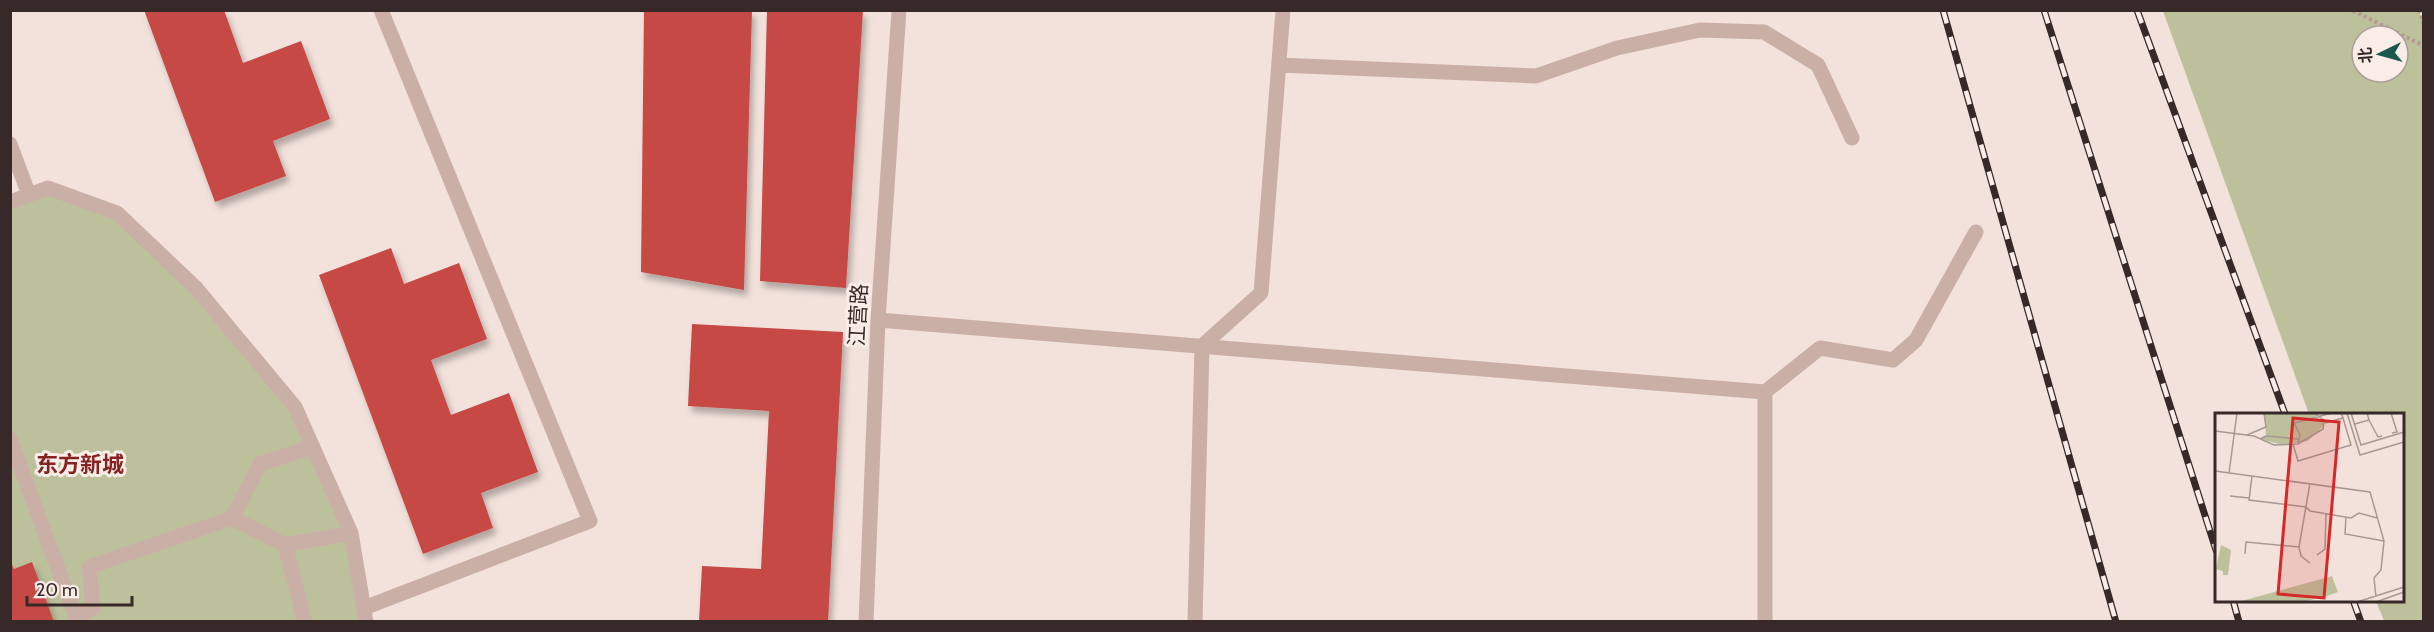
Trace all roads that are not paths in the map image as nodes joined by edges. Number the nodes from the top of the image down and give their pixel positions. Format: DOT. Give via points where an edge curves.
graph roads {
  1 [pos="381,10"];
  2 [pos="899,10"];
  3 [pos="1283,10"];
  4 [pos="1279,65"];
  5 [pos="1852,138"];
  6 [pos="10,144"];
  7 [pos="30,195"];
  8 [pos="10,202"];
  9 [pos="1976,232"];
  10 [pos="878,320"];
  11 [pos="1202,346"];
  12 [pos="1765,392"];
  13 [pos="10,439"];
  14 [pos="312,447"];
  15 [pos="232,518"];
  16 [pos="351,533"];
  17 [pos="285,546"];
  18 [pos="365,615"];
  19 [pos="305,621"];
  20 [pos="866,621"];
  21 [pos="1195,621"];
  22 [pos="1765,621"];
  1 -- 18 [label="street" via="590,521"];
  2 -- 10 [label="street, 江营路"];
  3 -- 4 [label="street"];
  4 -- 5 [label="street" via="1536,76 1617,48 1700,30 1764,32 1818,65"];
  4 -- 11 [label="street" via="1262,293"];
  6 -- 7 [label="street"];
  7 -- 8 [label="street"];
  7 -- 14 [label="street" via="48,188 117,213 204,297 295,407"];
  9 -- 12 [label="street" via="1916,340 1893,360 1820,348"];
  10 -- 11 [label="street"];
  10 -- 20 [label="street, 江营路"];
  11 -- 12 [label="street"];
  11 -- 21 [label="street"];
  12 -- 22 [label="street"];
  13 -- 15 [label="street" via="76,617 93,608 89,567"];
  14 -- 15 [label="street" via="260,464"];
  14 -- 16 [label="street"];
  15 -- 17 [label="street"];
  16 -- 17 [label="street"];
  16 -- 18 [label="street"];
  17 -- 19 [label="street"];
}
